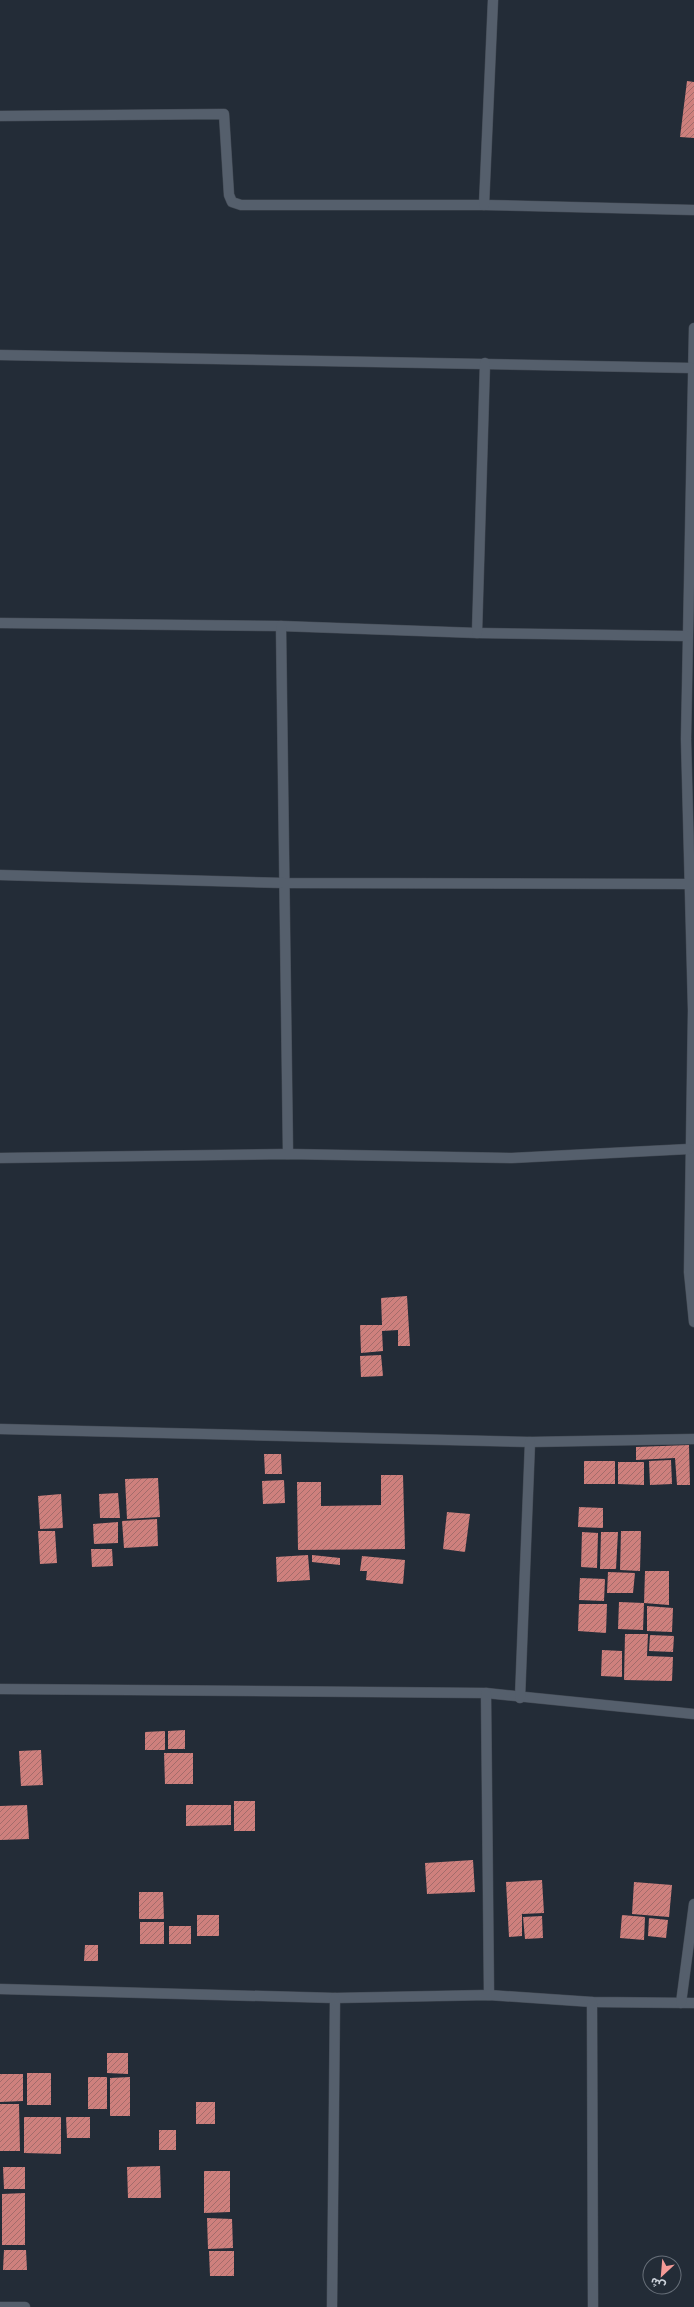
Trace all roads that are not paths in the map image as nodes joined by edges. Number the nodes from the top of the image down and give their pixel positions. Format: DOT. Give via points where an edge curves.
graph roads {
  1 [pos="493,0"];
  2 [pos="0,116"];
  3 [pos="484,205"];
  4 [pos="694,210"];
  5 [pos="694,328"];
  6 [pos="0,355"];
  7 [pos="485,363"];
  8 [pos="692,368"];
  9 [pos="692,477"];
  10 [pos="0,623"];
  11 [pos="281,626"];
  12 [pos="476,633"];
  13 [pos="687,636"];
  14 [pos="690,739"];
  15 [pos="0,875"];
  16 [pos="285,883"];
  17 [pos="690,884"];
  18 [pos="693,1010"];
  19 [pos="690,1149"];
  20 [pos="288,1154"];
  21 [pos="0,1158"];
  22 [pos="692,1272"];
  23 [pos="694,1322"];
  24 [pos="0,1429"];
  25 [pos="694,1439"];
  26 [pos="530,1442"];
  27 [pos="0,1690"];
  28 [pos="486,1693"];
  29 [pos="520,1698"];
  30 [pos="694,1714"];
  31 [pos="694,1904"];
  32 [pos="0,1989"];
  33 [pos="489,1995"];
  34 [pos="335,1998"];
  35 [pos="592,2002"];
  36 [pos="681,2003"];
  37 [pos="694,2003"];
  38 [pos="0,2307"];
  39 [pos="25,2307"];
  40 [pos="332,2307"];
  41 [pos="593,2307"];
  1 -- 3 [label="street"];
  2 -- 3 [label="street" via="224,114 229,195 232,202 241,205"];
  3 -- 4 [label="street"];
  5 -- 8 [label="street"];
  6 -- 7 [label="street"];
  7 -- 8 [label="street"];
  7 -- 12 [label="street"];
  8 -- 9 [label="street"];
  9 -- 13 [label="street"];
  10 -- 11 [label="street"];
  11 -- 12 [label="street"];
  11 -- 16 [label="street"];
  12 -- 13 [label="street"];
  13 -- 14 [label="street"];
  14 -- 17 [label="street"];
  15 -- 16 [label="street"];
  16 -- 17 [label="street"];
  16 -- 20 [label="street"];
  17 -- 18 [label="street"];
  18 -- 19 [label="street"];
  19 -- 20 [label="street" via="512,1158"];
  19 -- 22 [label="street"];
  20 -- 21 [label="street"];
  22 -- 23 [label="street"];
  24 -- 26 [label="street"];
  25 -- 26 [label="street"];
  26 -- 29 [label="street"];
  27 -- 28 [label="street"];
  28 -- 29 [label="street"];
  28 -- 33 [label="street"];
  29 -- 30 [label="street"];
  31 -- 36 [label="street"];
  32 -- 34 [label="street"];
  33 -- 34 [label="street"];
  33 -- 35 [label="street"];
  34 -- 40 [label="street"];
  35 -- 36 [label="street"];
  35 -- 41 [label="street"];
  36 -- 37 [label="street"];
  38 -- 39 [label="street"];
}
